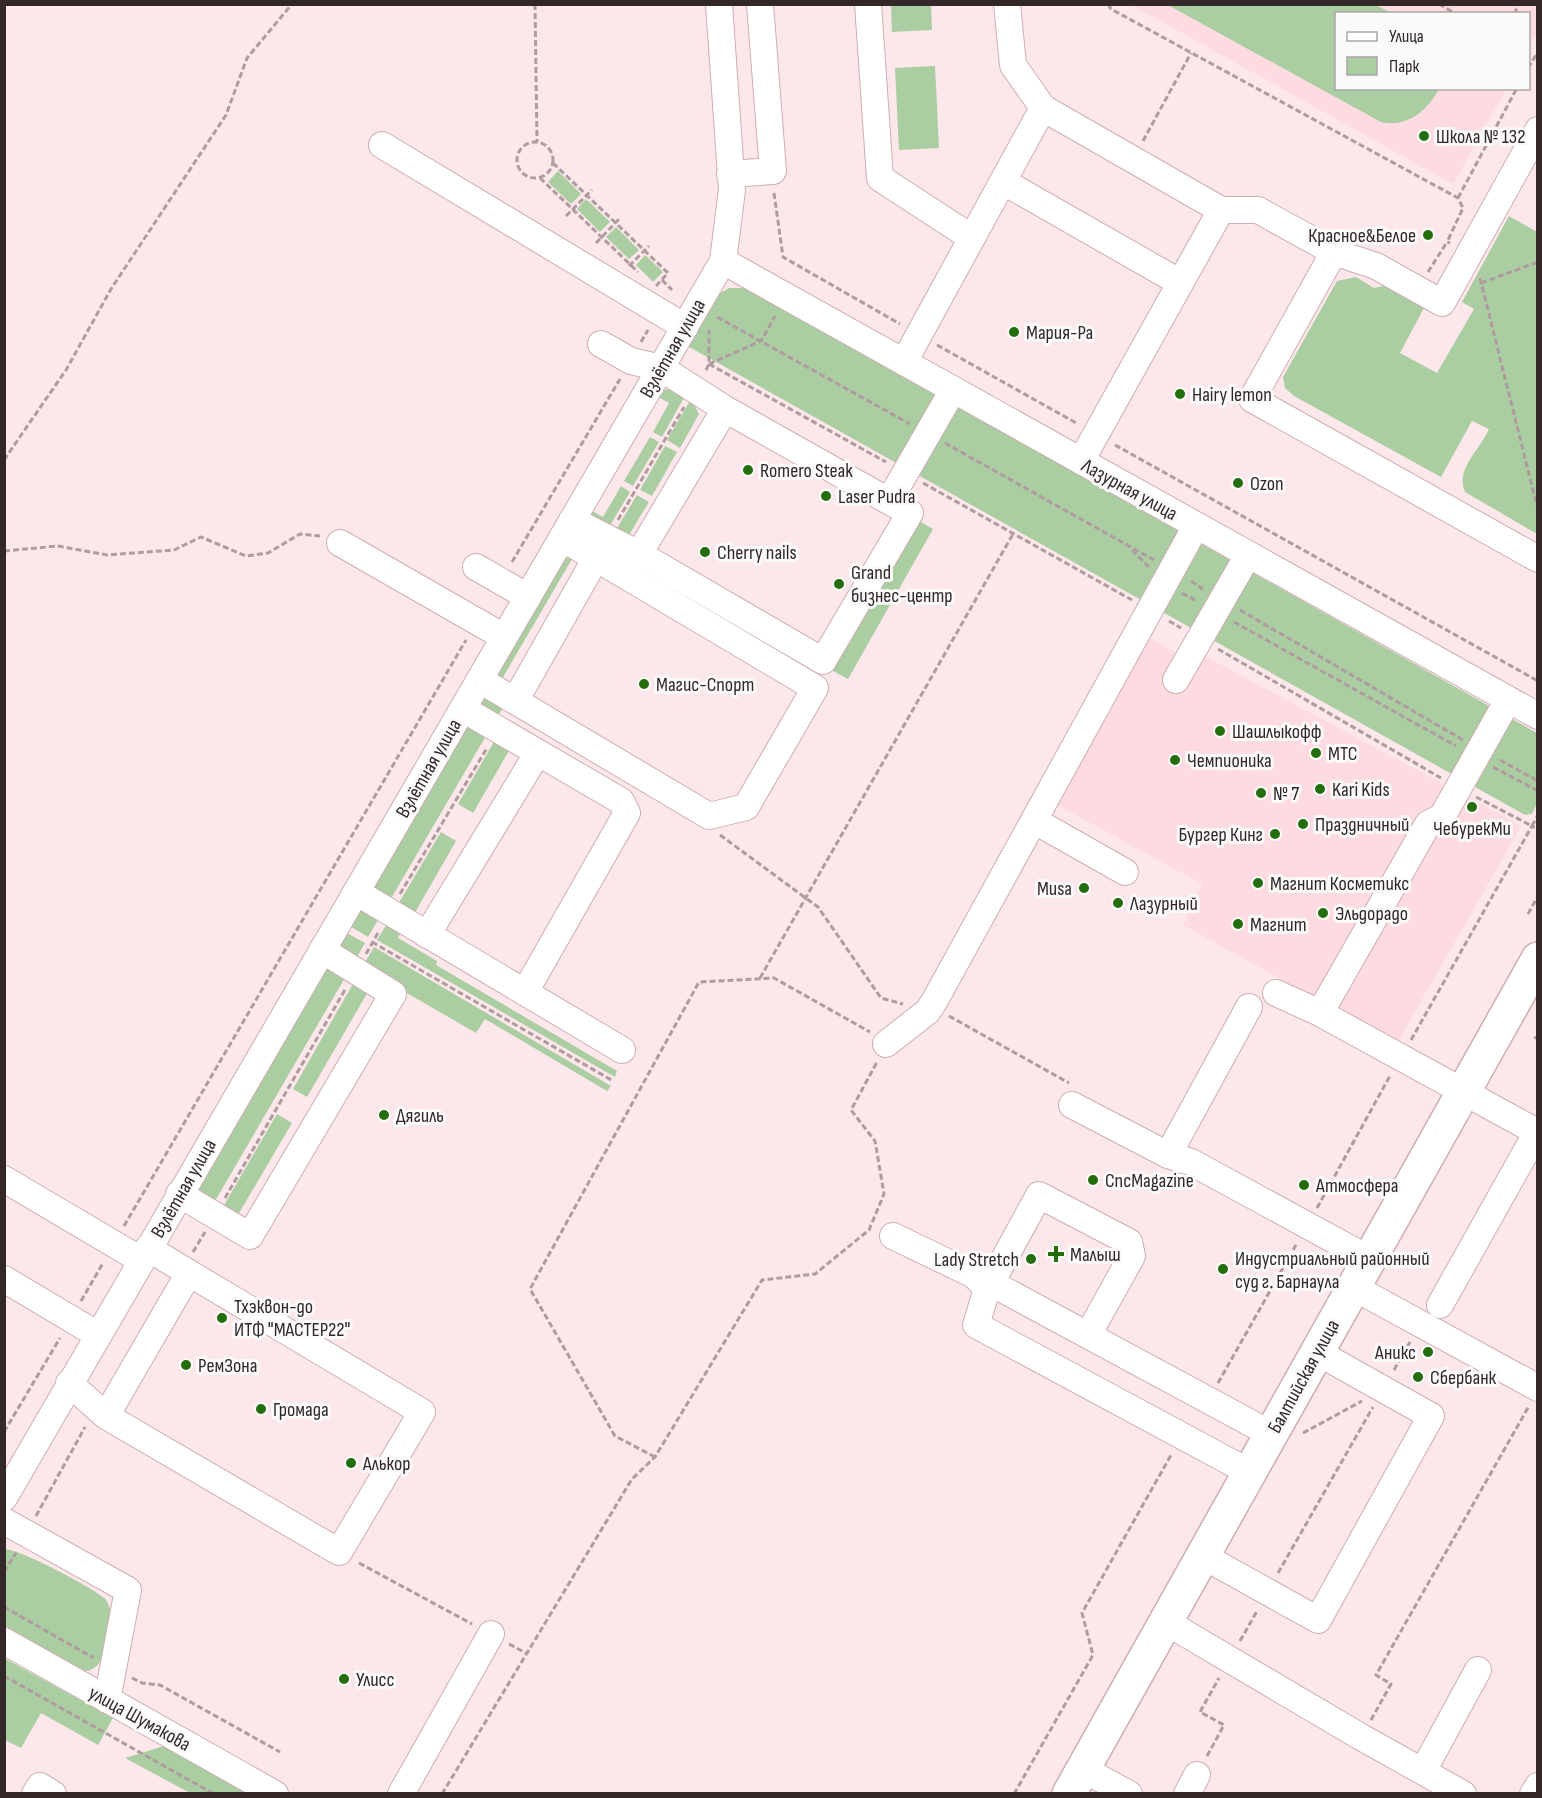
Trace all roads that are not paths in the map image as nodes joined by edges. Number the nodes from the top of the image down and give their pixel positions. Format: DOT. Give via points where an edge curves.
graph roads {
  1 [pos="719,4"];
  2 [pos="760,4"];
  3 [pos="868,4"];
  4 [pos="1007,4"];
  5 [pos="1043,108"];
  6 [pos="1538,130"];
  7 [pos="382,145"];
  8 [pos="730,174"];
  9 [pos="1004,182"];
  10 [pos="1221,210"];
  11 [pos="972,238"];
  12 [pos="1334,252"];
  13 [pos="723,261"];
  14 [pos="1179,282"];
  15 [pos="697,325"];
  16 [pos="601,344"];
  17 [pos="904,362"];
  18 [pos="661,368"];
  19 [pos="953,390"];
  20 [pos="725,409"];
  21 [pos="1081,461"];
  22 [pos="889,501"];
  23 [pos="1196,526"];
  24 [pos="567,529"];
  25 [pos="339,543"];
  26 [pos="601,549"];
  27 [pos="639,554"];
  28 [pos="1248,555"];
  29 [pos="1538,559"];
  30 [pos="476,567"];
  31 [pos="528,597"];
  32 [pos="504,637"];
  33 [pos="480,680"];
  34 [pos="1176,680"];
  35 [pos="1508,700"];
  36 [pos="515,701"];
  37 [pos="463,709"];
  38 [pos="1538,716"];
  39 [pos="537,753"];
  40 [pos="1035,821"];
  41 [pos="1125,872"];
  42 [pos="356,892"];
  43 [pos="428,935"];
  44 [pos="322,950"];
  45 [pos="1535,970"];
  46 [pos="525,992"];
  47 [pos="1276,993"];
  48 [pos="1249,1006"];
  49 [pos="1320,1013"];
  50 [pos="887,1043"];
  51 [pos="622,1050"];
  52 [pos="1463,1092"];
  53 [pos="1071,1105"];
  54 [pos="1537,1131"];
  55 [pos="1168,1155"];
  56 [pos="4,1179"];
  57 [pos="179,1194"];
  58 [pos="893,1236"];
  59 [pos="144,1254"];
  60 [pos="1369,1259"];
  61 [pos="189,1273"];
  62 [pos="4,1279"];
  63 [pos="989,1286"];
  64 [pos="1353,1287"];
  65 [pos="1440,1305"];
  66 [pos="98,1335"];
  67 [pos="1088,1335"];
  68 [pos="1317,1352"];
  69 [pos="69,1383"];
  70 [pos="1535,1394"];
  71 [pos="101,1411"];
  72 [pos="1271,1434"];
  73 [pos="1250,1472"];
  74 [pos="4,1498"];
  75 [pos="4,1521"];
  76 [pos="1203,1556"];
  77 [pos="1166,1622"];
  78 [pos="491,1634"];
  79 [pos="4,1641"];
  80 [pos="1478,1670"];
  81 [pos="107,1700"];
  82 [pos="1424,1780"];
  83 [pos="1076,1781"];
  84 [pos="1538,1786"];
  85 [pos="35,1794"];
  86 [pos="53,1794"];
  87 [pos="275,1794"];
  88 [pos="401,1794"];
  89 [pos="1129,1794"];
  90 [pos="1463,1794"];
  91 [pos="1533,1794"];
  1 -- 8 [label="street, Взлётная улица"];
  2 -- 8 [label="street" via="773,171"];
  3 -- 11 [label="street" via="880,178"];
  4 -- 5 [label="street" via="1013,65"];
  5 -- 9 [label="street"];
  5 -- 10 [label="street"];
  6 -- 12 [label="street" via="1442,303 1376,266"];
  7 -- 15 [label="street" via="665,301"];
  8 -- 13 [label="street, Взлётная улица" via="732,189"];
  9 -- 11 [label="street"];
  9 -- 14 [label="street"];
  10 -- 12 [label="street" via="1258,210"];
  10 -- 14 [label="street"];
  11 -- 17 [label="street"];
  12 -- 29 [label="street" via="1252,399"];
  13 -- 15 [label="street, Взлётная улица"];
  13 -- 17 [label="street, Лазурная улица"];
  14 -- 21 [label="street"];
  15 -- 18 [label="street, Взлётная улица"];
  16 -- 18 [label="street" via="630,361"];
  17 -- 19 [label="street, Лазурная улица"];
  18 -- 20 [label="street"];
  18 -- 24 [label="street, Взлётная улица"];
  19 -- 21 [label="street, Лазурная улица"];
  19 -- 22 [label="street"];
  20 -- 22 [label="street"];
  20 -- 27 [label="street"];
  21 -- 23 [label="street, Лазурная улица"];
  22 -- 27 [label="street" via="910,513 823,661"];
  23 -- 28 [label="street, Лазурная улица"];
  23 -- 40 [label="street"];
  24 -- 26 [label="street"];
  24 -- 31 [label="street, Взлётная улица"];
  25 -- 32 [label="street"];
  26 -- 27 [label="street"];
  26 -- 36 [label="street"];
  26 -- 36 [label="street" via="815,688 746,807 709,816"];
  28 -- 34 [label="street"];
  28 -- 35 [label="street, Лазурная улица"];
  30 -- 31 [label="street"];
  31 -- 32 [label="street, Взлётная улица"];
  32 -- 33 [label="street, Взлётная улица"];
  33 -- 36 [label="street"];
  33 -- 37 [label="street, Взлётная улица"];
  35 -- 38 [label="street, Лазурная улица"];
  35 -- 49 [label="street" via="1442,817 1428,824"];
  37 -- 39 [label="street"];
  37 -- 42 [label="street, Взлётная улица"];
  39 -- 43 [label="street"];
  39 -- 46 [label="street" via="621,801 627,813"];
  40 -- 41 [label="street"];
  40 -- 50 [label="street" via="928,1011"];
  42 -- 43 [label="street"];
  42 -- 44 [label="street, Взлётная улица"];
  43 -- 46 [label="street"];
  44 -- 57 [label="street, Взлётная улица"];
  44 -- 57 [label="street" via="393,994 250,1236"];
  45 -- 52 [label="main road, Балтийская улица"];
  46 -- 51 [label="street"];
  47 -- 49 [label="street"];
  48 -- 55 [label="street"];
  49 -- 52 [label="street"];
  52 -- 54 [label="street"];
  52 -- 60 [label="main road, Балтийская улица"];
  53 -- 55 [label="street"];
  54 -- 65 [label="street"];
  55 -- 60 [label="street" via="1191,1162"];
  56 -- 59 [label="street" via="114,1244"];
  57 -- 59 [label="street, Взлётная улица"];
  58 -- 63 [label="street"];
  59 -- 61 [label="street"];
  59 -- 66 [label="street, Взлётная улица"];
  60 -- 64 [label="main road, Балтийская улица"];
  61 -- 71 [label="street"];
  61 -- 71 [label="street" via="422,1412 339,1552"];
  62 -- 66 [label="street"];
  63 -- 67 [label="street"];
  63 -- 67 [label="street" via="1039,1195 1129,1242 1132,1256"];
  63 -- 73 [label="street" via="976,1325"];
  64 -- 68 [label="main road, Балтийская улица"];
  64 -- 70 [label="street"];
  66 -- 69 [label="street, Взлётная улица"];
  67 -- 72 [label="street"];
  68 -- 72 [label="main road, Балтийская улица"];
  68 -- 76 [label="street" via="1431,1416 1318,1620"];
  69 -- 71 [label="street"];
  69 -- 74 [label="street, Взлётная улица"];
  72 -- 73 [label="main road, Балтийская улица"];
  73 -- 76 [label="main road, Балтийская улица"];
  75 -- 81 [label="street" via="128,1590"];
  76 -- 77 [label="main road, Балтийская улица"];
  77 -- 82 [label="street" via="1361,1737"];
  77 -- 83 [label="main road, Балтийская улица"];
  78 -- 88 [label="street"];
  79 -- 81 [label="street, улица Шумакова"];
  80 -- 82 [label="street"];
  81 -- 87 [label="street, улица Шумакова"];
  82 -- 90 [label="street"];
  83 -- 89 [label="street"];
  84 -- 91 [label="street"];
  85 -- 86 [label="street" via="40,1786"];
}
